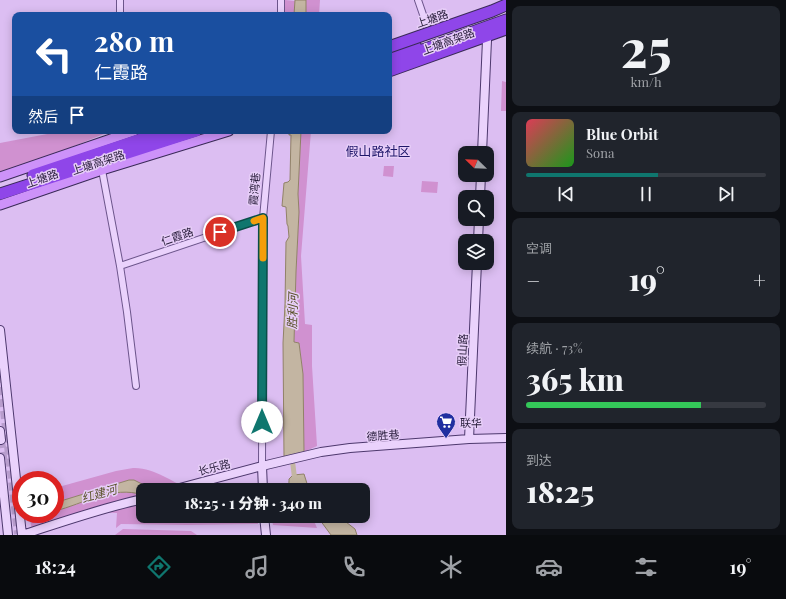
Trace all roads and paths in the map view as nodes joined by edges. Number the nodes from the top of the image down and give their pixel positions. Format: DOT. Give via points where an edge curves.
graph roads {
  1 [pos="120,0"];
  2 [pos="281,0"];
  3 [pos="418,0"];
  4 [pos="506,6"];
  5 [pos="120,12"];
  6 [pos="281,12"];
  7 [pos="506,13"];
  8 [pos="506,20"];
  9 [pos="506,29"];
  10 [pos="429,32"];
  11 [pos="506,34"];
  12 [pos="487,40"];
  13 [pos="392,45"];
  14 [pos="392,45"];
  15 [pos="392,53"];
  16 [pos="392,61"];
  17 [pos="392,70"];
  18 [pos="392,74"];
  19 [pos="116,134"];
  20 [pos="156,134"];
  21 [pos="186,134"];
  22 [pos="219,134"];
  23 [pos="271,134"];
  24 [pos="482,146"];
  25 [pos="102,170"];
  26 [pos="0,178"];
  27 [pos="0,187"];
  28 [pos="0,194"];
  29 [pos="0,206"];
  30 [pos="263,218"];
  31 [pos="120,266"];
  32 [pos="477,270"];
  33 [pos="0,330"];
  34 [pos="5,374"];
  35 [pos="136,386"];
  36 [pos="0,431"];
  37 [pos="506,438"];
  38 [pos="469,439"];
  39 [pos="1,440"];
  40 [pos="10,440"];
  41 [pos="0,458"];
  42 [pos="262,466"];
  43 [pos="197,483"];
  44 [pos="262,483"];
  45 [pos="136,501"];
  46 [pos="265,523"];
  47 [pos="8,535"];
  48 [pos="22,535"];
  49 [pos="266,535"];
  1 -- 5 [label="street"];
  2 -- 6 [label="street"];
  3 -- 10 [label="street"];
  4 -- 10 [label="main road, 上塘路"];
  4 -- 14 [label="highway, bridge"];
  7 -- 15 [label="highway, 上塘高架路"];
  8 -- 16 [label="highway, 上塘高架路"];
  9 -- 17 [label="highway"];
  10 -- 13 [label="main road, 上塘路"];
  11 -- 12 [label="main road"];
  12 -- 18 [label="main road"];
  12 -- 24 [label="street"];
  19 -- 26 [label="main road, 上塘路"];
  20 -- 27 [label="highway, 上塘高架路"];
  21 -- 28 [label="highway, 上塘高架路"];
  22 -- 25 [label="main road, 上塘路"];
  23 -- 30 [label="street, 霞湾巷"];
  25 -- 29 [label="main road, 上塘路"];
  25 -- 31 [label="street"];
  30 -- 31 [label="street, 仁霞路"];
  30 -- 42 [label="street, 霞湾巷"];
  31 -- 35 [label="street"];
  32 -- 38 [label="street, 假山路"];
  33 -- 34 [label="street"];
  34 -- 40 [label="street" via="4,390"];
  34 -- 48 [label="street"];
  36 -- 39 [label="street"];
  37 -- 38 [label="street, 德胜巷"];
  38 -- 42 [label="street, 德胜巷" via="350,448"];
  41 -- 47 [label="street"];
  42 -- 43 [label="street, 长乐路"];
  42 -- 44 [label="street, 霞湾巷"];
  45 -- 48 [label="street"];
  46 -- 49 [label="street"];
}
